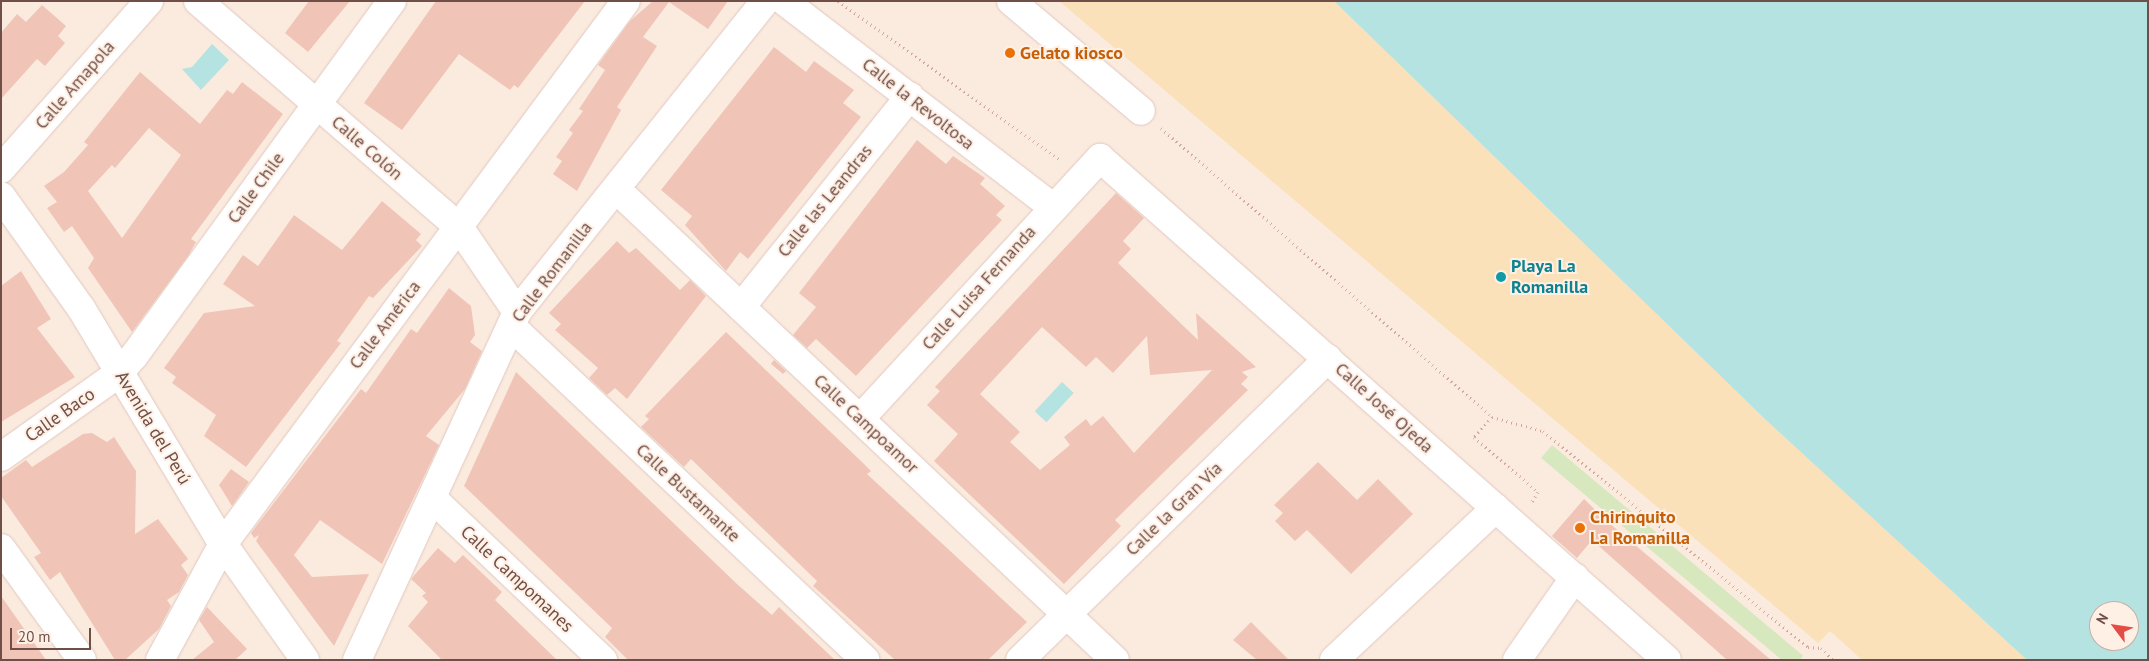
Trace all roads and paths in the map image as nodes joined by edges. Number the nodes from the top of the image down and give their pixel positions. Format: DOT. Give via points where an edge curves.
graph roads {
  1 [pos="149,1"];
  2 [pos="198,1"];
  3 [pos="392,1"];
  4 [pos="626,1"];
  5 [pos="764,1"];
  6 [pos="784,1"];
  7 [pos="838,1"];
  8 [pos="1011,1"];
  9 [pos="910,96"];
  10 [pos="316,104"];
  11 [pos="1141,111"];
  12 [pos="1091,167"];
  13 [pos="1,169"];
  14 [pos="616,189"];
  15 [pos="1,196"];
  16 [pos="1052,207"];
  17 [pos="459,227"];
  18 [pos="10,228"];
  19 [pos="741,307"];
  20 [pos="514,319"];
  21 [pos="1328,358"];
  22 [pos="119,373"];
  23 [pos="1492,417"];
  24 [pos="860,419"];
  25 [pos="1,457"];
  26 [pos="432,498"];
  27 [pos="1506,516"];
  28 [pos="223,544"];
  29 [pos="1,548"];
  30 [pos="1575,577"];
  31 [pos="1066,614"];
  32 [pos="82,660"];
  33 [pos="160,660"];
  34 [pos="305,660"];
  35 [pos="357,660"];
  36 [pos="603,660"];
  37 [pos="865,660"];
  38 [pos="1020,660"];
  39 [pos="1115,660"];
  40 [pos="1334,660"];
  41 [pos="1517,660"];
  42 [pos="1668,660"];
  43 [pos="1833,660"];
  1 -- 13 [label="street, Calle Amapola"];
  2 -- 10 [label="street, Calle Colón"];
  3 -- 10 [label="street, Calle Chile"];
  4 -- 17 [label="street, Calle América"];
  5 -- 14 [label="street, Calle Romanilla"];
  6 -- 9 [label="street, Calle la Revoltosa"];
  7 -- 12 [label="path"];
  8 -- 11 [label="street"];
  9 -- 16 [label="street, Calle la Revoltosa"];
  9 -- 19 [label="street, Calle las Leandras"];
  10 -- 17 [label="street, Calle Colón"];
  10 -- 22 [label="street, Calle Chile"];
  11 -- 23 [label="path"];
  12 -- 16 [label="street, Calle Luisa Fernanda"];
  12 -- 21 [label="street, Calle José Ojeda"];
  14 -- 19 [label="street, Calle Campoamor"];
  14 -- 20 [label="street, Calle Romanilla"];
  15 -- 18 [label="street, Avenida del Perú"];
  16 -- 24 [label="street, Calle Luisa Fernanda"];
  17 -- 20 [label="street, Calle Colón"];
  17 -- 28 [label="street, Calle América"];
  18 -- 22 [label="street, Avenida del Perú" via="81,308"];
  19 -- 24 [label="street, Calle Campoamor"];
  20 -- 26 [label="street, Calle Romanilla"];
  20 -- 37 [label="street, Calle Bustamante"];
  21 -- 27 [label="street, Calle José Ojeda"];
  21 -- 31 [label="street, Calle la Gran Vía"];
  22 -- 25 [label="street, Calle Baco"];
  22 -- 28 [label="street, Avenida del Perú"];
  23 -- 27 [label="path" via="1474,437 1538,492"];
  23 -- 43 [label="path" via="1543,431 1808,647 1821,648"];
  24 -- 31 [label="street, Calle Campoamor"];
  26 -- 35 [label="street, Calle Romanilla"];
  26 -- 36 [label="street, Calle Campomanes"];
  27 -- 30 [label="street, Calle José Ojeda"];
  27 -- 40 [label="street"];
  28 -- 33 [label="street, Calle América"];
  28 -- 34 [label="street, Avenida del Perú"];
  29 -- 32 [label="street"];
  30 -- 41 [label="street"];
  30 -- 42 [label="street, Calle José Ojeda"];
  31 -- 38 [label="street, Calle la Gran Vía"];
  31 -- 39 [label="street, Calle Campoamor"];
}
